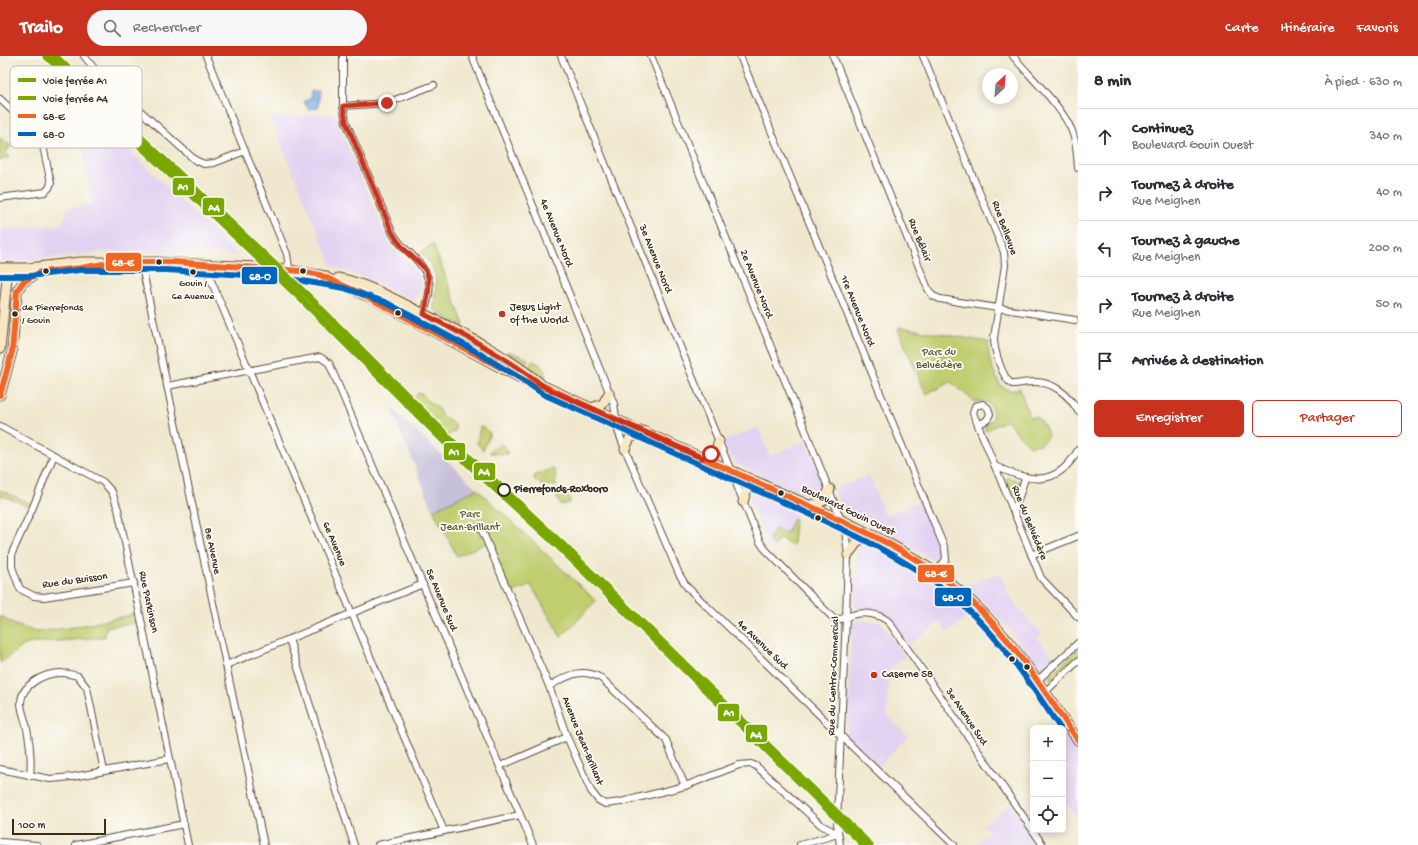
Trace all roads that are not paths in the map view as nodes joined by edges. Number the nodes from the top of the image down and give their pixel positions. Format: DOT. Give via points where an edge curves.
graph roads {
  1 [pos="84,56"];
  2 [pos="206,56"];
  3 [pos="343,56"];
  4 [pos="472,56"];
  5 [pos="561,56"];
  6 [pos="651,56"];
  7 [pos="740,56"];
  8 [pos="833,56"];
  9 [pos="923,56"];
  10 [pos="1013,56"];
  11 [pos="92,66"];
  12 [pos="434,85"];
  13 [pos="0,99"];
  14 [pos="343,106"];
  15 [pos="10,108"];
  16 [pos="142,112"];
  17 [pos="42,148"];
  18 [pos="245,151"];
  19 [pos="1078,168"];
  20 [pos="0,198"];
  21 [pos="109,262"];
  22 [pos="142,262"];
  23 [pos="209,264"];
  24 [pos="288,269"];
  25 [pos="4,271"];
  26 [pos="40,272"];
  27 [pos="320,275"];
  28 [pos="999,308"];
  29 [pos="424,314"];
  30 [pos="1075,320"];
  31 [pos="420,325"];
  32 [pos="0,349"];
  33 [pos="250,371"];
  34 [pos="167,386"];
  35 [pos="546,388"];
  36 [pos="609,393"];
  37 [pos="0,395"];
  38 [pos="591,408"];
  39 [pos="1078,411"];
  40 [pos="617,419"];
  41 [pos="978,425"];
  42 [pos="0,426"];
  43 [pos="645,432"];
  44 [pos="719,441"];
  45 [pos="625,449"];
  46 [pos="1078,450"];
  47 [pos="54,455"];
  48 [pos="702,458"];
  49 [pos="995,466"];
  50 [pos="730,470"];
  51 [pos="1025,478"];
  52 [pos="762,484"];
  53 [pos="830,489"];
  54 [pos="743,502"];
  55 [pos="809,506"];
  56 [pos="1014,513"];
  57 [pos="842,520"];
  58 [pos="480,526"];
  59 [pos="873,536"];
  60 [pos="1078,536"];
  61 [pos="848,555"];
  62 [pos="1031,555"];
  63 [pos="936,573"];
  64 [pos="134,583"];
  65 [pos="423,584"];
  66 [pos="352,613"];
  67 [pos="846,617"];
  68 [pos="1078,617"];
  69 [pos="289,639"];
  70 [pos="1078,642"];
  71 [pos="1078,661"];
  72 [pos="226,665"];
  73 [pos="1037,681"];
  74 [pos="549,686"];
  75 [pos="1045,692"];
  76 [pos="567,737"];
  77 [pos="842,738"];
  78 [pos="1078,740"];
  79 [pos="170,759"];
  80 [pos="500,766"];
  81 [pos="0,769"];
  82 [pos="104,771"];
  83 [pos="30,776"];
  84 [pos="685,786"];
  85 [pos="520,815"];
  86 [pos="184,824"];
  87 [pos="444,831"];
  88 [pos="838,834"];
  89 [pos="0,842"];
  90 [pos="29,844"];
  91 [pos="37,845"];
  92 [pos="76,845"];
  93 [pos="188,845"];
  94 [pos="264,845"];
  95 [pos="354,845"];
  96 [pos="378,845"];
  97 [pos="533,845"];
  98 [pos="800,845"];
  99 [pos="840,845"];
  100 [pos="954,845"];
  101 [pos="1043,845"];
  1 -- 11 [label="street"];
  2 -- 18 [label="street"];
  3 -- 14 [label="street"];
  4 -- 36 [label="street, 4e Avenue Nord"];
  5 -- 44 [label="street, 3e Avenue Nord"];
  6 -- 53 [label="street, 2e Avenue Nord"];
  7 -- 63 [label="street, 1re Avenue Nord" via="945,549 946,559"];
  8 -- 28 [label="street, Rue Bélair" via="930,293 940,299"];
  9 -- 28 [label="street, Rue Bellevue" via="1004,252 1005,265"];
  10 -- 19 [label="street" via="1035,78 1070,127 1075,139"];
  12 -- 14 [label="street" via="387,103"];
  13 -- 15 [label="street"];
  14 -- 29 [label="street" via="346,122 392,232 428,274 430,286"];
  16 -- 18 [label="street" via="195,160 204,164 214,163"];
  17 -- 20 [label="street" via="49,188 45,192"];
  18 -- 24 [label="street" via="287,254"];
  21 -- 22 [label="main road, Boulevard Gouin Ouest"];
  21 -- 25 [label="main road, Boulevard Gouin Ouest" via="80,262"];
  21 -- 26 [label="main road, Boulevard Gouin Ouest"];
  22 -- 23 [label="main road, Boulevard Gouin Ouest"];
  22 -- 34 [label="street, 8e Avenue"];
  23 -- 24 [label="main road, Boulevard Gouin Ouest"];
  23 -- 33 [label="street, 6e Avenue" via="210,278"];
  24 -- 27 [label="main road, Boulevard Gouin Ouest"];
  25 -- 26 [label="main road, Boulevard Gouin Ouest"];
  25 -- 32 [label="main road"];
  26 -- 37 [label="main road" via="23,282 17,290 12,352"];
  27 -- 29 [label="main road, Boulevard Gouin Ouest" via="364,284"];
  27 -- 31 [label="main road, Boulevard Gouin Ouest"];
  28 -- 30 [label="street, Rue Bélair"];
  28 -- 39 [label="street, Rue Bellevue" via="994,344 1005,378 1012,384 1034,382 1050,385 1066,395"];
  29 -- 31 [label="street"];
  29 -- 35 [label="main road, Boulevard Gouin Ouest" via="494,352"];
  31 -- 35 [label="main road, Boulevard Gouin Ouest" via="524,380"];
  33 -- 34 [label="street"];
  33 -- 65 [label="street, 5e Avenue Sud" via="320,357 329,363"];
  33 -- 66 [label="street, 6e Avenue"];
  34 -- 72 [label="street, 8e Avenue"];
  35 -- 38 [label="main road, Boulevard Gouin Ouest"];
  36 -- 38 [label="main road" via="605,402"];
  36 -- 40 [label="street, 4e Avenue Nord"];
  38 -- 40 [label="main road, Boulevard Gouin Ouest"];
  40 -- 43 [label="main road, Boulevard Gouin Ouest"];
  40 -- 45 [label="street, 4e Avenue Sud" via="618,431"];
  41 -- 49 [label="street, Rue du Belvédère"];
  42 -- 47 [label="street, Rue Parkinson"];
  43 -- 45 [label="main road" via="630,438"];
  43 -- 48 [label="main road, Boulevard Gouin Ouest"];
  44 -- 48 [label="main road" via="715,452"];
  44 -- 50 [label="street, 3e Avenue Nord"];
  45 -- 77 [label="street, 4e Avenue Sud" via="687,587"];
  46 -- 51 [label="street" via="1067,466 1054,475 1036,479"];
  47 -- 64 [label="street, Rue Parkinson" via="103,482 112,492"];
  47 -- 64 [label="street, Rue du Buisson" via="12,553 12,567 20,589 34,596 44,597"];
  48 -- 50 [label="main road, Boulevard Gouin Ouest"];
  49 -- 51 [label="street"];
  49 -- 56 [label="street, Rue du Belvédère"];
  50 -- 52 [label="main road, Boulevard Gouin Ouest"];
  50 -- 54 [label="street, 3e Avenue Sud"];
  51 -- 56 [label="street"];
  52 -- 54 [label="main road" via="747,489"];
  52 -- 55 [label="main road, Boulevard Gouin Ouest"];
  53 -- 55 [label="main road" via="823,501"];
  53 -- 57 [label="street, 2e Avenue Nord"];
  54 -- 67 [label="street, 3e Avenue Sud" via="765,549 833,618 839,620"];
  55 -- 57 [label="main road, Boulevard Gouin Ouest"];
  56 -- 62 [label="street, Rue du Belvédère"];
  57 -- 59 [label="main road, Boulevard Gouin Ouest"];
  57 -- 61 [label="street, Rue du Centre-Commercial"];
  58 -- 74 [label="street, Avenue Jean-Brillant"];
  59 -- 61 [label="main road" via="858,541"];
  59 -- 63 [label="main road, Boulevard Gouin Ouest"];
  60 -- 62 [label="street"];
  61 -- 67 [label="street, Rue du Centre-Commercial"];
  62 -- 68 [label="street, Rue du Belvédère" via="1042,581"];
  63 -- 73 [label="main road, Boulevard Gouin Ouest" via="988,618"];
  64 -- 79 [label="street, Rue Parkinson"];
  65 -- 66 [label="street"];
  65 -- 80 [label="street, 5e Avenue Sud"];
  66 -- 69 [label="street"];
  66 -- 87 [label="street, 6e Avenue"];
  67 -- 77 [label="street, Rue du Centre-Commercial"];
  67 -- 101 [label="street, 3e Avenue Sud" via="858,614 876,615 884,617 889,622"];
  69 -- 72 [label="street"];
  69 -- 95 [label="street"];
  70 -- 73 [label="street"];
  71 -- 75 [label="street"];
  72 -- 94 [label="street, 8e Avenue"];
  73 -- 75 [label="main road, Boulevard Gouin Ouest"];
  74 -- 76 [label="street, Avenue Jean-Brillant"];
  74 -- 84 [label="street" via="581,672 601,678 666,740"];
  75 -- 78 [label="main road, Boulevard Gouin Ouest"];
  76 -- 80 [label="street"];
  76 -- 84 [label="street, Avenue Jean-Brillant" via="591,791 605,804"];
  77 -- 88 [label="street, Rue du Centre-Commercial"];
  77 -- 100 [label="street, 4e Avenue Sud"];
  79 -- 82 [label="street"];
  79 -- 86 [label="street, Rue Parkinson"];
  80 -- 85 [label="street, 5e Avenue Sud"];
  81 -- 83 [label="street"];
  82 -- 83 [label="street" via="50,779"];
  82 -- 83 [label="street" via="87,688 78,676 63,673 49,675 33,682 23,693 21,703 31,746"];
  84 -- 88 [label="street, Avenue Jean-Brillant" via="739,765 751,764 821,825"];
  85 -- 87 [label="street"];
  85 -- 97 [label="street, 5e Avenue Sud"];
  86 -- 92 [label="street"];
  86 -- 93 [label="street, Rue Parkinson"];
  87 -- 96 [label="street"];
  88 -- 98 [label="street"];
  88 -- 99 [label="street, Rue du Centre-Commercial"];
  89 -- 90 [label="street"];
  90 -- 91 [label="street"];
}
